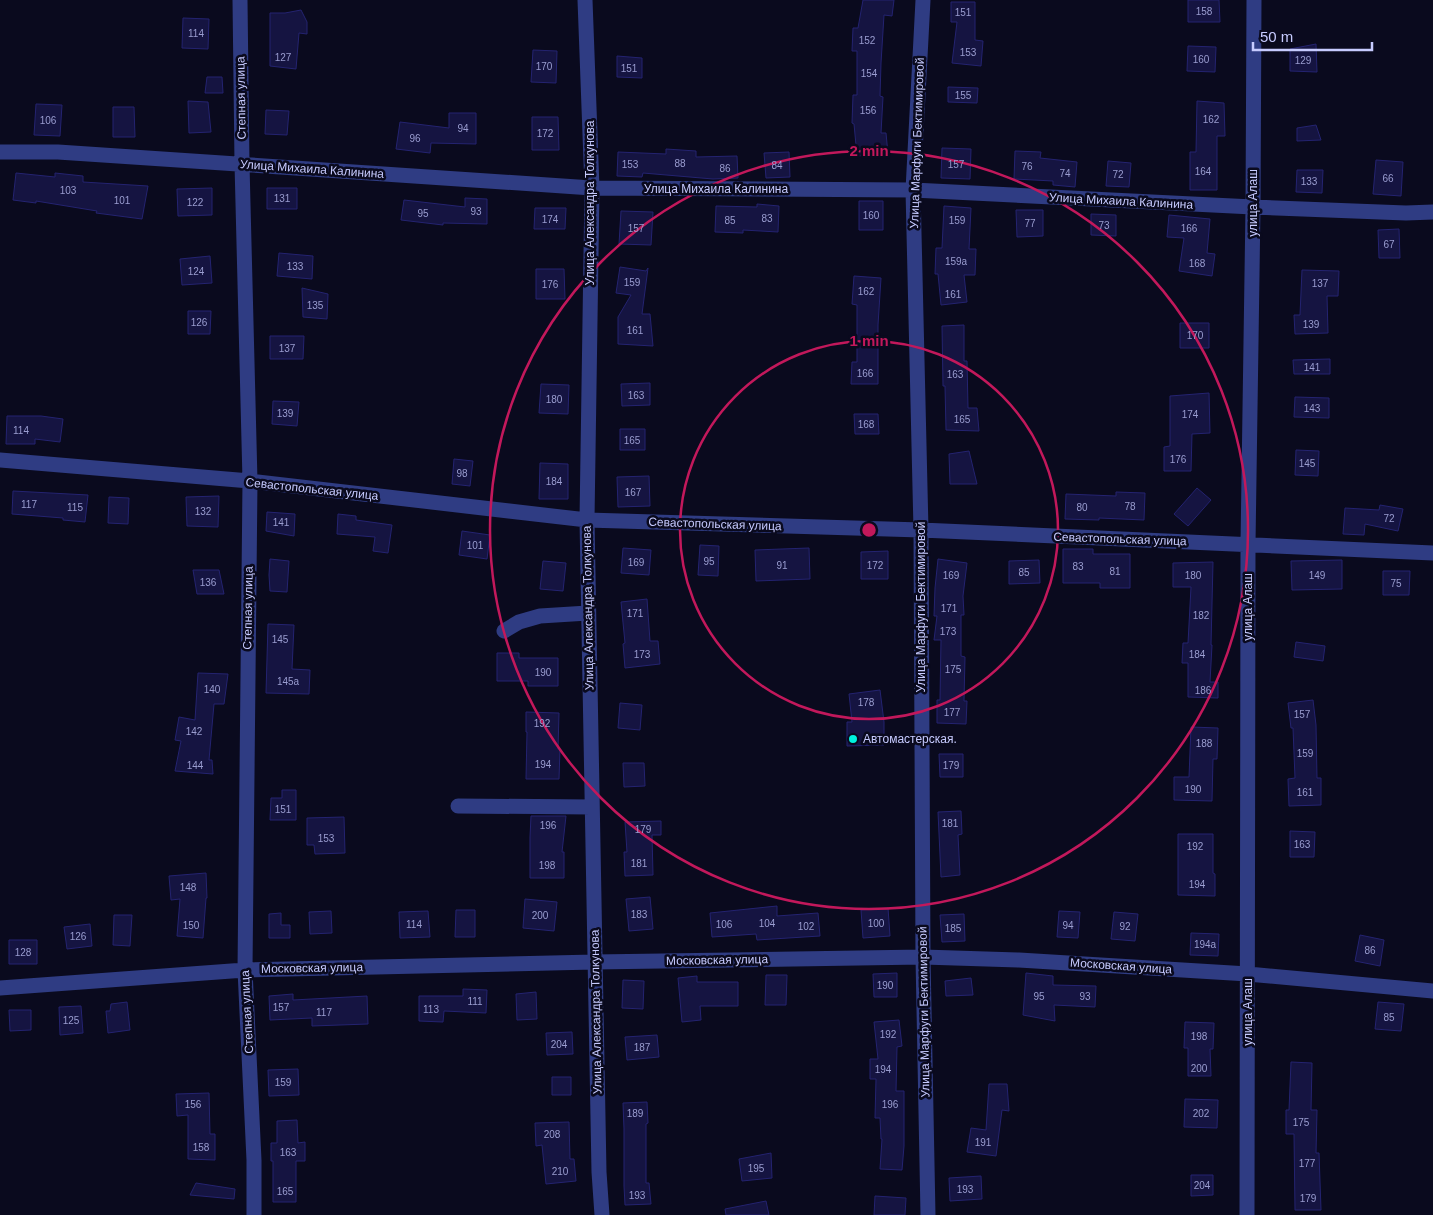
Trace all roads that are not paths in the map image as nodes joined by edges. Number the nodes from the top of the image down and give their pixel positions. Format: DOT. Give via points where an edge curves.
graph roads {
  1 [pos="240,0"];
  2 [pos="585,0"];
  3 [pos="923,0"];
  4 [pos="1254,0"];
  5 [pos="0,152"];
  6 [pos="242,164"];
  7 [pos="592,188"];
  8 [pos="913,190"];
  9 [pos="1254,207"];
  10 [pos="1433,212"];
  11 [pos="0,460"];
  12 [pos="250,481"];
  13 [pos="587,520"];
  14 [pos="921,530"];
  15 [pos="1248,544"];
  16 [pos="1433,553"];
  17 [pos="588,613"];
  18 [pos="504,631"];
  19 [pos="458,806"];
  20 [pos="592,807"];
  21 [pos="923,957"];
  22 [pos="594,962"];
  23 [pos="245,970"];
  24 [pos="1248,974"];
  25 [pos="0,988"];
  26 [pos="1433,991"];
  27 [pos="254,1215"];
  28 [pos="602,1215"];
  29 [pos="928,1215"];
  30 [pos="1247,1215"];
  1 -- 6 [label="street, Степная улица"];
  2 -- 7 [label="street, Улица Александра Толкунова"];
  3 -- 8 [label="street, Улица Марфуги Бектимировой"];
  4 -- 9 [label="street, улица Алаш"];
  5 -- 6 [label="street, Улица Михаила Калинина" via="58,152"];
  6 -- 7 [label="street, Улица Михаила Калинина"];
  6 -- 12 [label="street, Степная улица"];
  7 -- 8 [label="street, Улица Михаила Калинина"];
  7 -- 13 [label="street, Улица Александра Толкунова"];
  8 -- 9 [label="street, Улица Михаила Калинина"];
  8 -- 14 [label="street, Улица Марфуги Бектимировой"];
  9 -- 10 [label="street, Улица Михаила Калинина"];
  9 -- 15 [label="street, улица Алаш"];
  11 -- 12 [label="street, Севастопольская улица"];
  12 -- 13 [label="street, Севастопольская улица"];
  12 -- 23 [label="street, Степная улица"];
  13 -- 14 [label="street, Севастопольская улица"];
  13 -- 17 [label="street, Улица Александра Толкунова"];
  14 -- 15 [label="street, Севастопольская улица"];
  14 -- 21 [label="street, Улица Марфуги Бектимировой"];
  15 -- 16 [label="street, Севастопольская улица"];
  15 -- 24 [label="street, улица Алаш"];
  17 -- 18 [label="street" via="540,616 518,622"];
  17 -- 20 [label="street, Улица Александра Толкунова"];
  19 -- 20 [label="street"];
  20 -- 22 [label="street, Улица Александра Толкунова"];
  21 -- 22 [label="street, Московская улица"];
  21 -- 24 [label="street, Московская улица"];
  21 -- 29 [label="street, Улица Марфуги Бектимировой"];
  22 -- 23 [label="street, Московская улица"];
  22 -- 28 [label="street, Улица Александра Толкунова"];
  23 -- 25 [label="street, Московская улица"];
  23 -- 27 [label="street, Степная улица"];
  24 -- 26 [label="street, Московская улица"];
  24 -- 30 [label="street, улица Алаш"];
}
